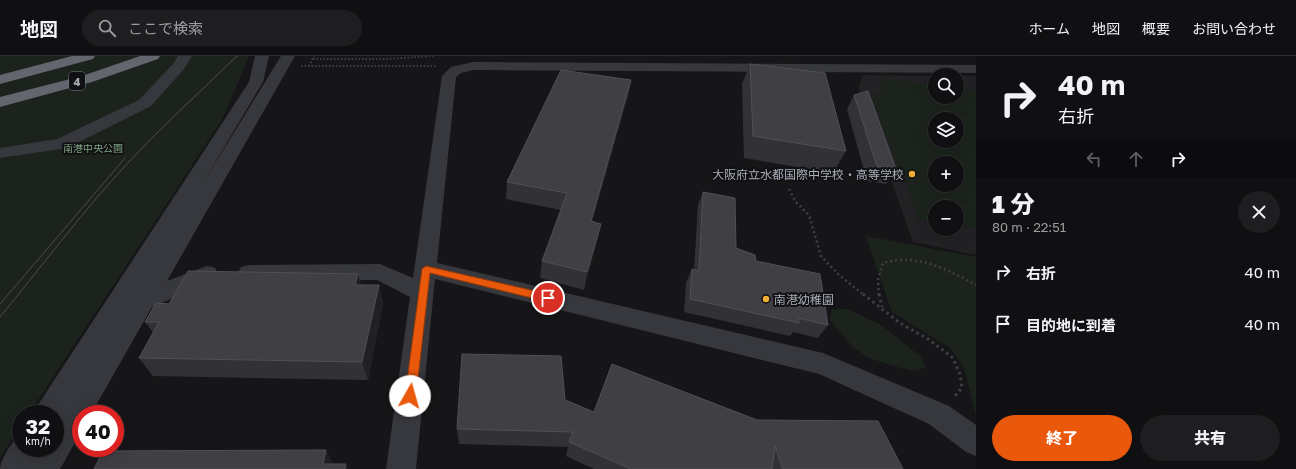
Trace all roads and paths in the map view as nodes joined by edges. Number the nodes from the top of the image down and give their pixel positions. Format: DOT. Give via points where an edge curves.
graph roads {
  1 [pos="70,56"];
  2 [pos="88,56"];
  3 [pos="125,56"];
  4 [pos="153,56"];
  5 [pos="186,56"];
  6 [pos="262,56"];
  7 [pos="314,56"];
  8 [pos="433,56"];
  9 [pos="313,59"];
  10 [pos="291,61"];
  11 [pos="309,66"];
  12 [pos="442,66"];
  13 [pos="976,69"];
  14 [pos="0,75"];
  15 [pos="0,80"];
  16 [pos="0,91"];
  17 [pos="0,102"];
  18 [pos="0,153"];
  19 [pos="789,190"];
  20 [pos="425,281"];
  21 [pos="976,285"];
  22 [pos="142,301"];
  23 [pos="882,308"];
  24 [pos="54,405"];
  25 [pos="939,415"];
  26 [pos="976,442"];
  27 [pos="21,457"];
  28 [pos="14,469"];
  29 [pos="43,469"];
  30 [pos="402,469"];
  1 -- 14 [label="highway, 4"];
  2 -- 15 [label="highway"];
  3 -- 16 [label="highway"];
  4 -- 17 [label="highway, 4" via="87,79"];
  5 -- 18 [label="street" via="144,103 61,144"];
  6 -- 24 [label="street" via="256,82"];
  7 -- 9 [label="path"];
  8 -- 9 [label="path"];
  9 -- 11 [label="path"];
  10 -- 11 [label="path"];
  10 -- 22 [label="street"];
  11 -- 12 [label="path"];
  13 -- 20 [label="street" via="473,66 456,70 449,76"];
  19 -- 23 [label="path" via="795,201 809,215 821,256 839,275"];
  20 -- 22 [label="street" via="380,272 210,273"];
  20 -- 25 [label="street" via="823,364"];
  20 -- 30 [label="street"];
  21 -- 23 [label="path" via="926,262 903,258 883,263 877,278"];
  22 -- 29 [label="street"];
  23 -- 25 [label="path" via="952,358 960,374 962,388"];
  25 -- 26 [label="street"];
  27 -- 28 [label="street"];
}
